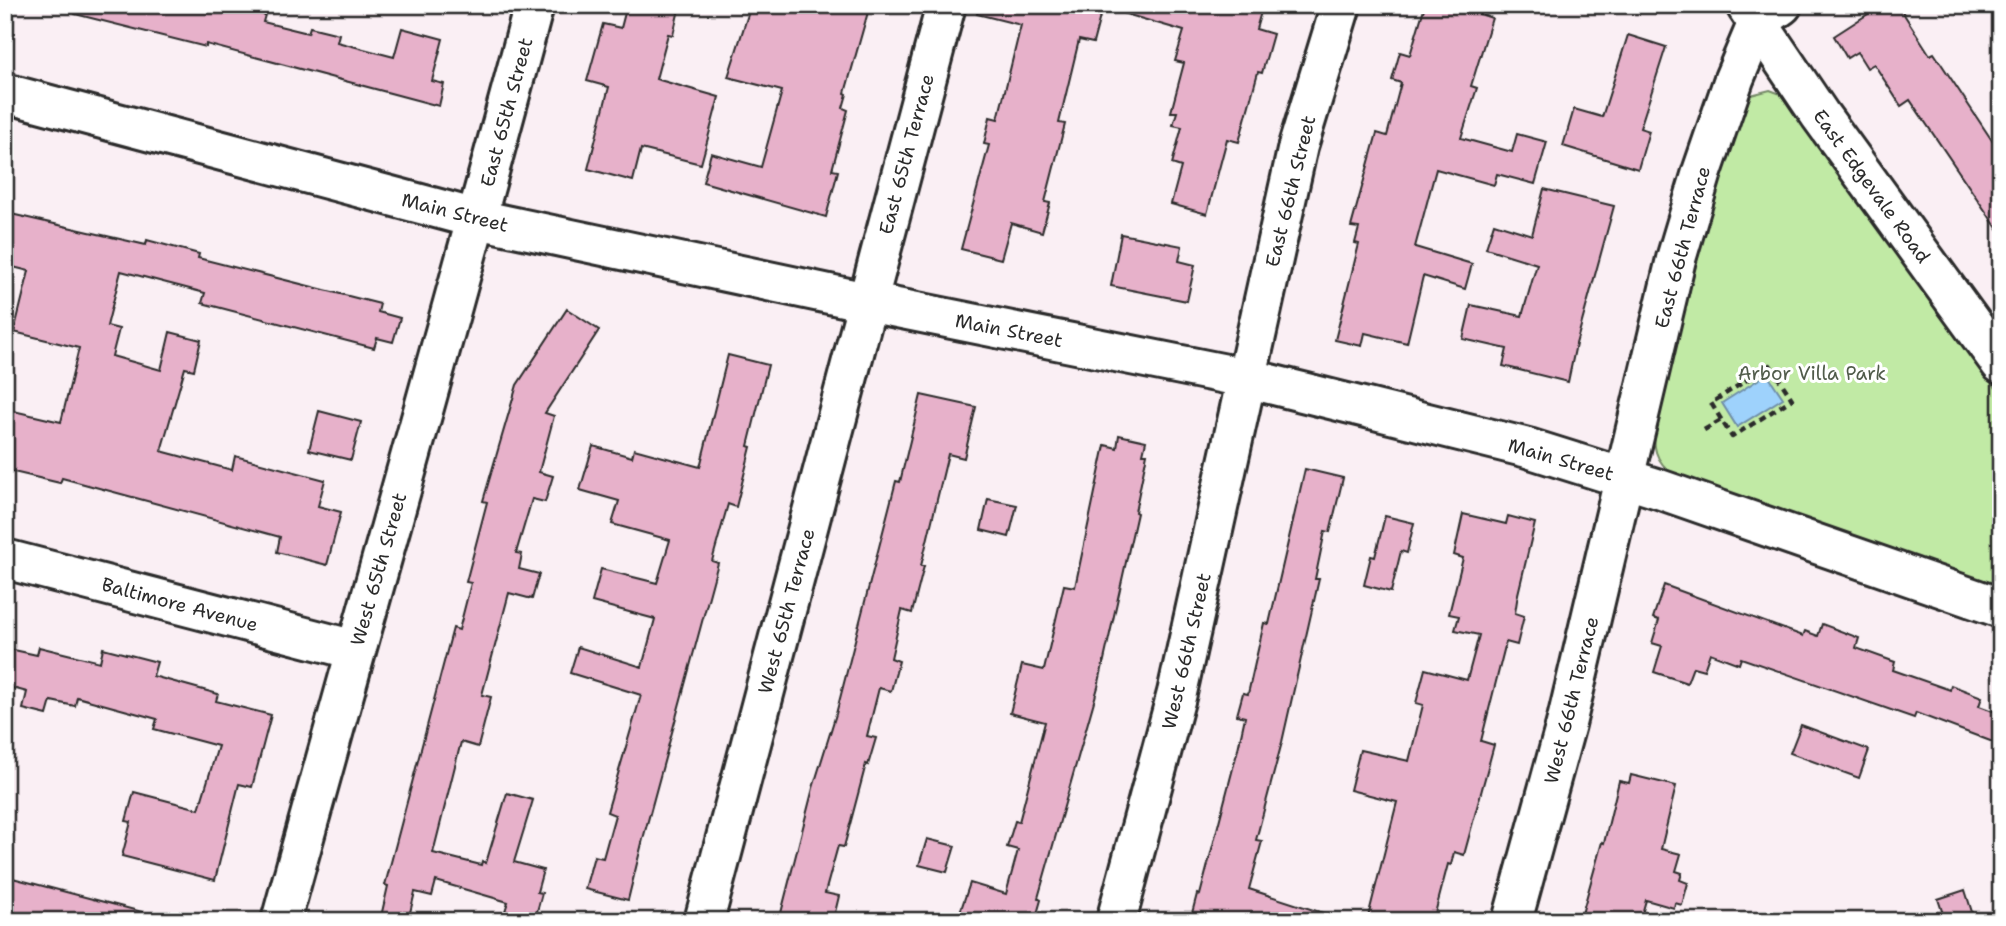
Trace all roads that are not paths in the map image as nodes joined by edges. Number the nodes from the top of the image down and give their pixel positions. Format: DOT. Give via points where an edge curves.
graph roads {
  1 [pos="534,5"];
  2 [pos="946,5"];
  3 [pos="1341,5"];
  4 [pos="1762,11"];
  5 [pos="5,93"];
  6 [pos="477,219"];
  7 [pos="867,302"];
  8 [pos="2001,364"];
  9 [pos="1246,378"];
  10 [pos="1624,477"];
  11 [pos="5,559"];
  12 [pos="2001,608"];
  13 [pos="355,650"];
  14 [pos="281,921"];
  15 [pos="704,921"];
  16 [pos="1116,921"];
  17 [pos="1512,921"];
  1 -- 6 [label="street, East 65th Street"];
  2 -- 7 [label="street, East 65th Terrace"];
  3 -- 9 [label="street, East 66th Street" via="1298,146"];
  4 -- 8 [label="street, East Edgevale Road" via="1820,115"];
  4 -- 10 [label="street, East 66th Terrace" via="1734,79 1676,258"];
  5 -- 6 [label="street, Main Street"];
  6 -- 7 [label="street, Main Street"];
  6 -- 13 [label="street, West 65th Street"];
  7 -- 9 [label="street, Main Street"];
  7 -- 15 [label="street, West 65th Terrace"];
  9 -- 10 [label="street, Main Street" via="1528,448"];
  9 -- 16 [label="street, West 66th Street" via="1177,693"];
  10 -- 12 [label="street, Main Street"];
  10 -- 17 [label="street, West 66th Terrace" via="1566,724"];
  11 -- 13 [label="street, Baltimore Avenue"];
  13 -- 14 [label="street, West 65th Street"];
}
